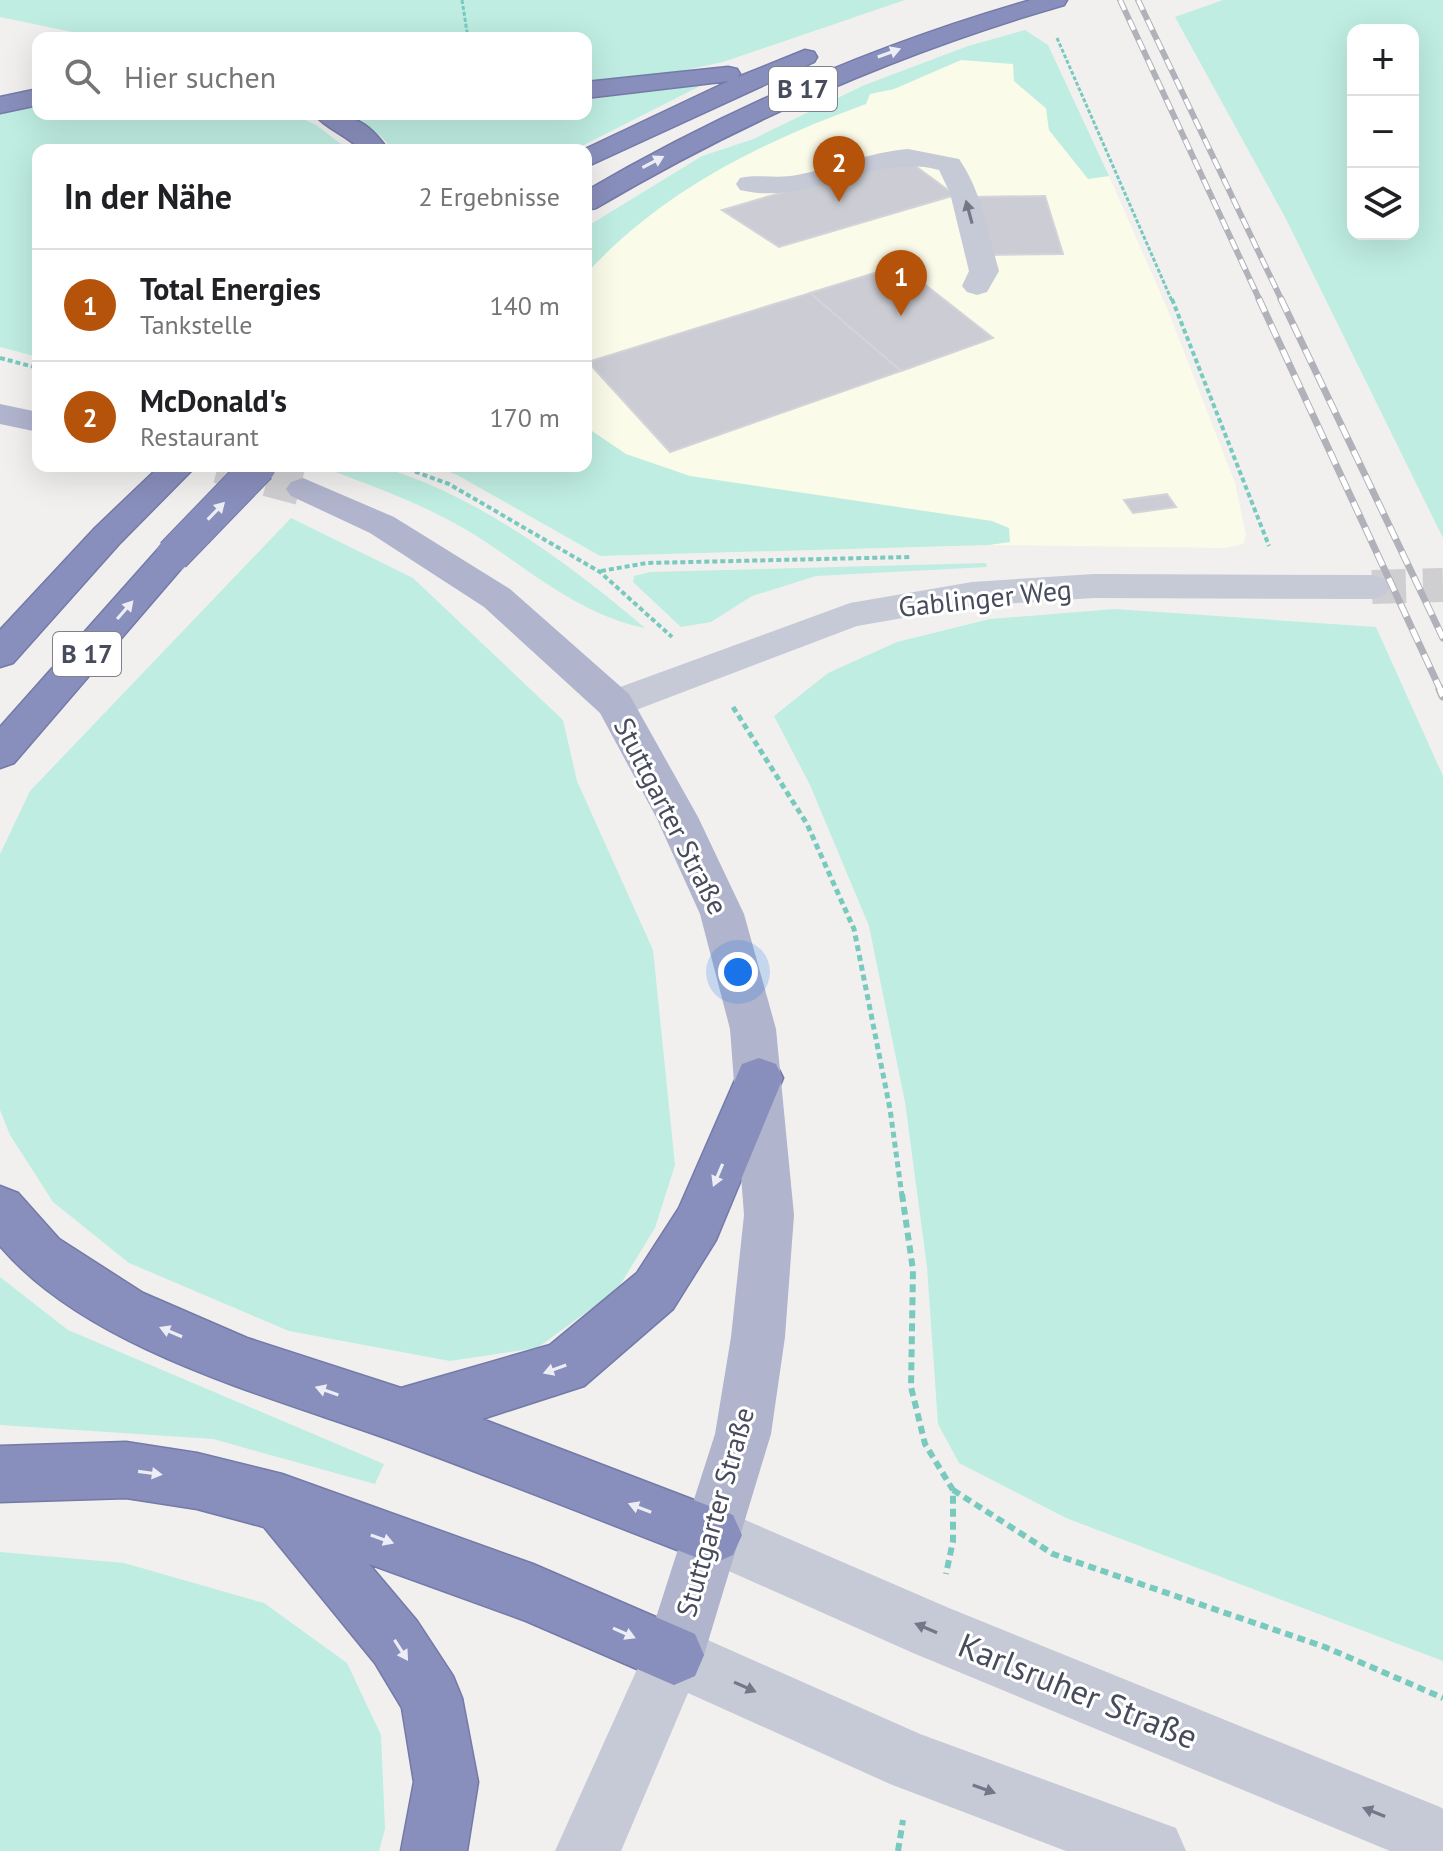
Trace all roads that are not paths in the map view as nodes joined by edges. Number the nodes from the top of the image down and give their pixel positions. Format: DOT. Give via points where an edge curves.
graph roads {
  1 [pos="1056,0"];
  2 [pos="828,47"];
  3 [pos="782,66"];
  4 [pos="32,79"];
  5 [pos="0,86"];
  6 [pos="592,90"];
  7 [pos="32,98"];
  8 [pos="0,105"];
  9 [pos="338,120"];
  10 [pos="370,144"];
  11 [pos="592,156"];
  12 [pos="750,184"];
  13 [pos="592,199"];
  14 [pos="977,286"];
  15 [pos="0,414"];
  16 [pos="32,421"];
  17 [pos="173,472"];
  18 [pos="253,472"];
  19 [pos="303,489"];
  20 [pos="1372,587"];
  21 [pos="0,654"];
  22 [pos="615,704"];
  23 [pos="0,753"];
  24 [pos="759,1078"];
  25 [pos="0,1209"];
  26 [pos="401,1416"];
  27 [pos="0,1474"];
  28 [pos="282,1503"];
  29 [pos="713,1535"];
  30 [pos="674,1655"];
  31 [pos="1443,1847"];
  32 [pos="434,1851"];
  33 [pos="588,1851"];
  34 [pos="1153,1851"];
  13 -- 1 [label="highway, B 17, one-way" via="718,128 860,64"];
  2 -- 3 [label="highway, B 17"];
  3 -- 6 [label="highway"];
  3 -- 11 [label="highway, B 17"];
  4 -- 5 [label="highway"];
  7 -- 8 [label="highway"];
  9 -- 10 [label="highway"];
  14 -- 12 [label="street, one-way" via="984,271 964,193 950,165 926,156 899,155 792,184"];
  15 -- 16 [label="main road"];
  17 -- 21 [label="highway, B 17"];
  23 -- 18 [label="highway, B 17, one-way, bridge" via="173,555"];
  19 -- 22 [label="main road, Stuttgarter Straße" via="382,525 497,598"];
  20 -- 22 [label="street, Gablinger Weg" via="1094,586 972,594 850,615"];
  22 -- 24 [label="main road, Stuttgarter Straße" via="722,914 753,1029"];
  24 -- 26 [label="highway, one-way" via="698,1223 655,1291 565,1367"];
  24 -- 29 [label="main road, Stuttgarter Straße" via="769,1215 758,1337 743,1434"];
  26 -- 25 [label="highway, one-way" via="243,1363 124,1311 41,1256"];
  29 -- 26 [label="highway, one-way"];
  27 -- 28 [label="highway, one-way" via="126,1470"];
  28 -- 30 [label="highway, one-way" via="533,1594"];
  28 -- 32 [label="highway, one-way" via="396,1642 431,1698 446,1782"];
  29 -- 30 [label="main road, Stuttgarter Straße"];
  31 -- 29 [label="street, Karlsruher Straße, one-way" via="1417,1830 934,1632"];
  30 -- 33 [label="street, Stuttgarter Straße"];
  30 -- 34 [label="street, one-way" via="912,1762"];
}
